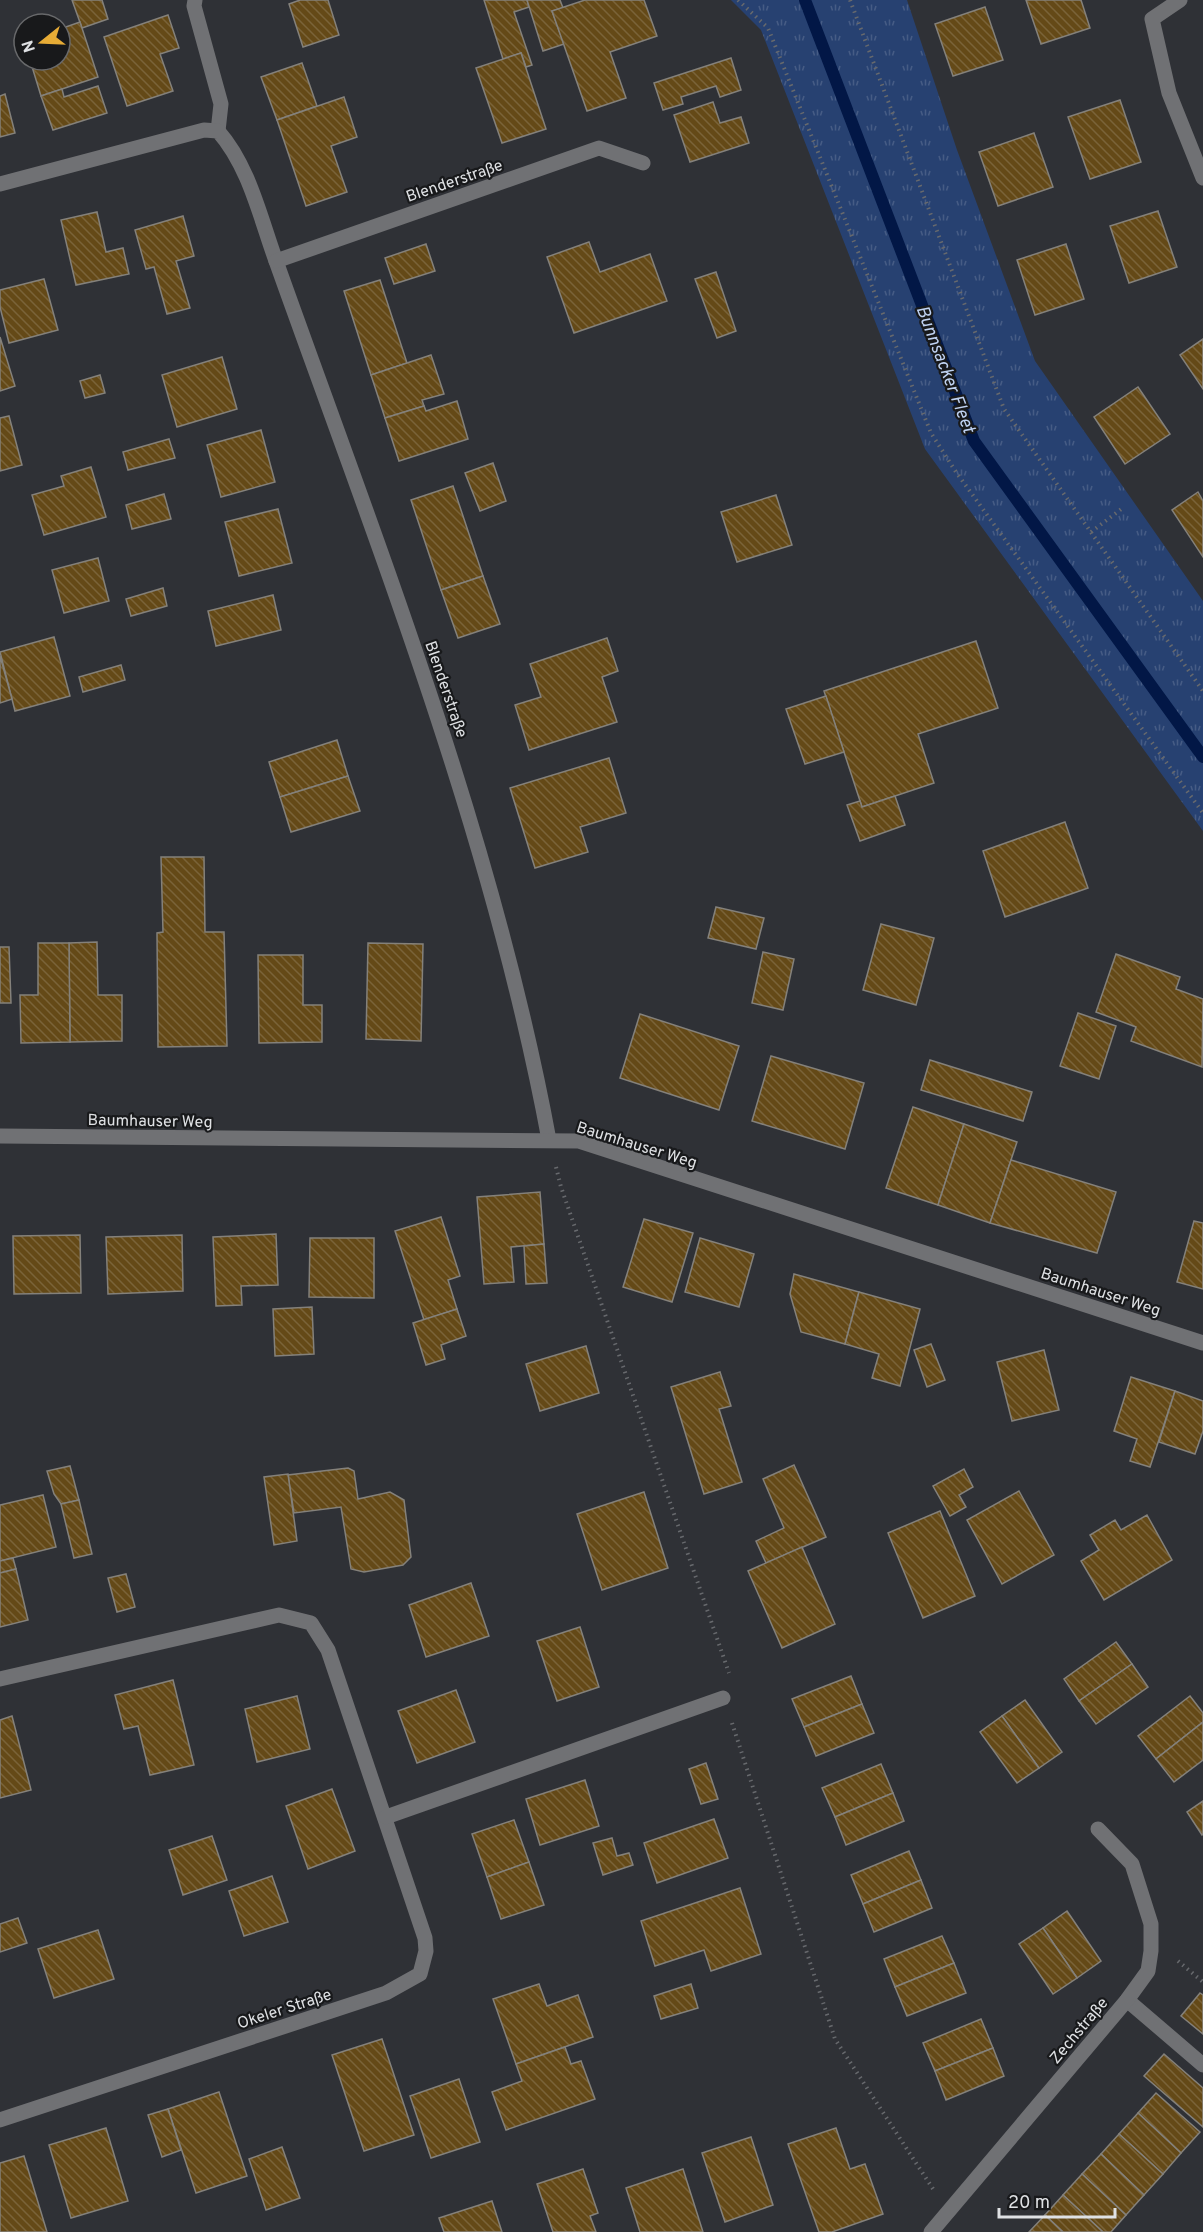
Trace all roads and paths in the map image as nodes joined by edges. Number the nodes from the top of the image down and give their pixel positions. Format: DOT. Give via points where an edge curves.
graph roads {
  1 [pos="195,0"];
  2 [pos="738,0"];
  3 [pos="850,0"];
  4 [pos="1180,0"];
  5 [pos="218,131"];
  6 [pos="643,163"];
  7 [pos="1203,178"];
  8 [pos="0,184"];
  9 [pos="276,261"];
  10 [pos="1124,507"];
  11 [pos="1091,532"];
  12 [pos="1203,691"];
  13 [pos="1203,813"];
  14 [pos="0,1136"];
  15 [pos="549,1140"];
  16 [pos="1203,1343"];
  17 [pos="0,1678"];
  18 [pos="723,1698"];
  19 [pos="386,1817"];
  20 [pos="1098,1830"];
  21 [pos="1127,2000"];
  22 [pos="1203,2065"];
  23 [pos="0,2120"];
  24 [pos="931,2232"];
  1 -- 5 [label="street" via="221,104"];
  2 -- 13 [label="path" via="768,28 931,433"];
  3 -- 11 [label="path" via="1004,409"];
  4 -- 7 [label="street" via="1152,19 1169,93"];
  5 -- 8 [label="street" via="180,135"];
  5 -- 9 [label="street, Blenderstraße" via="231,146 244,174"];
  6 -- 9 [label="street, Blenderstraße" via="599,148"];
  9 -- 15 [label="street, Blenderstraße" via="463,794 505,944"];
  10 -- 11 [label="path"];
  11 -- 12 [label="path"];
  14 -- 15 [label="street, Baumhauser Weg"];
  15 -- 16 [label="street, Baumhauser Weg" via="579,1141"];
  17 -- 19 [label="street, Okeler Straße" via="279,1616 311,1623 328,1650"];
  18 -- 19 [label="street"];
  19 -- 23 [label="street, Okeler Straße" via="425,1938 420,1974 386,1994"];
  20 -- 21 [label="street, Zechstraße" via="1132,1864 1151,1924 1148,1971"];
  21 -- 22 [label="street"];
  21 -- 24 [label="street, Zechstraße"];
}
